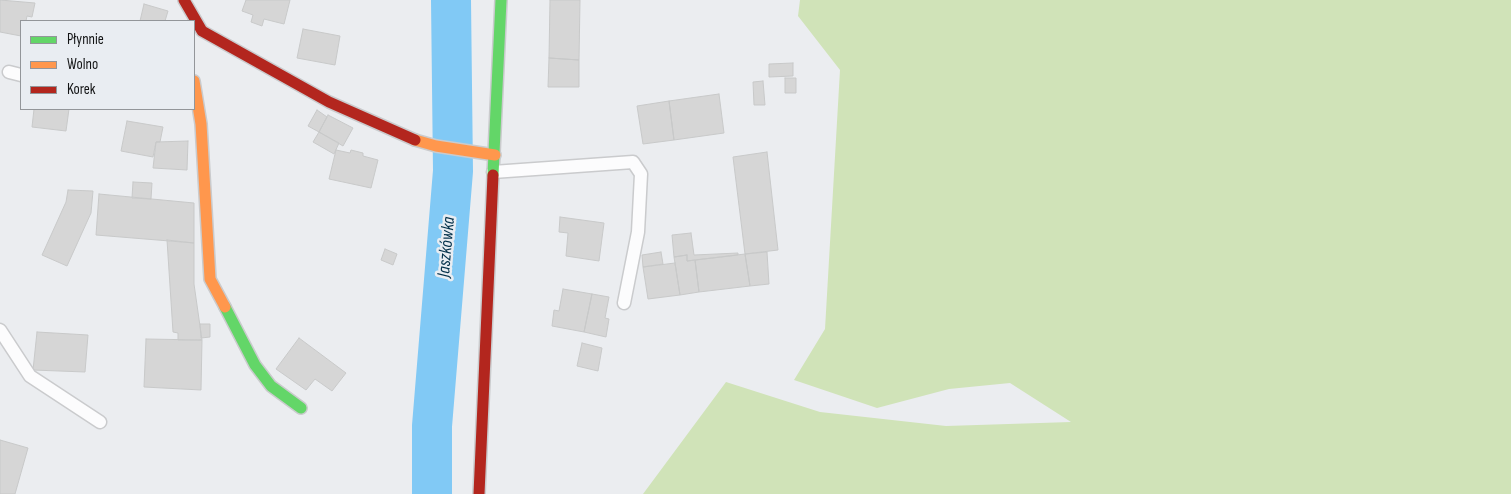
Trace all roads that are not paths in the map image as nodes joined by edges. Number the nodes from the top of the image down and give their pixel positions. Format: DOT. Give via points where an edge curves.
graph roads {
  1 [pos="185,0"];
  2 [pos="500,0"];
  3 [pos="195,86"];
  4 [pos="495,155"];
  5 [pos="493,172"];
  6 [pos="624,303"];
  7 [pos="0,330"];
  8 [pos="301,408"];
  9 [pos="100,422"];
  10 [pos="479,494"];
  1 -- 4 [label="street" via="202,31 330,102 405,137 436,146"];
  2 -- 4 [label="street"];
  3 -- 8 [label="street" via="202,124 210,278 256,365 272,386"];
  4 -- 5 [label="street"];
  5 -- 6 [label="lane" via="633,162 642,174 638,232"];
  5 -- 10 [label="street"];
  7 -- 9 [label="lane" via="30,376"];
}
